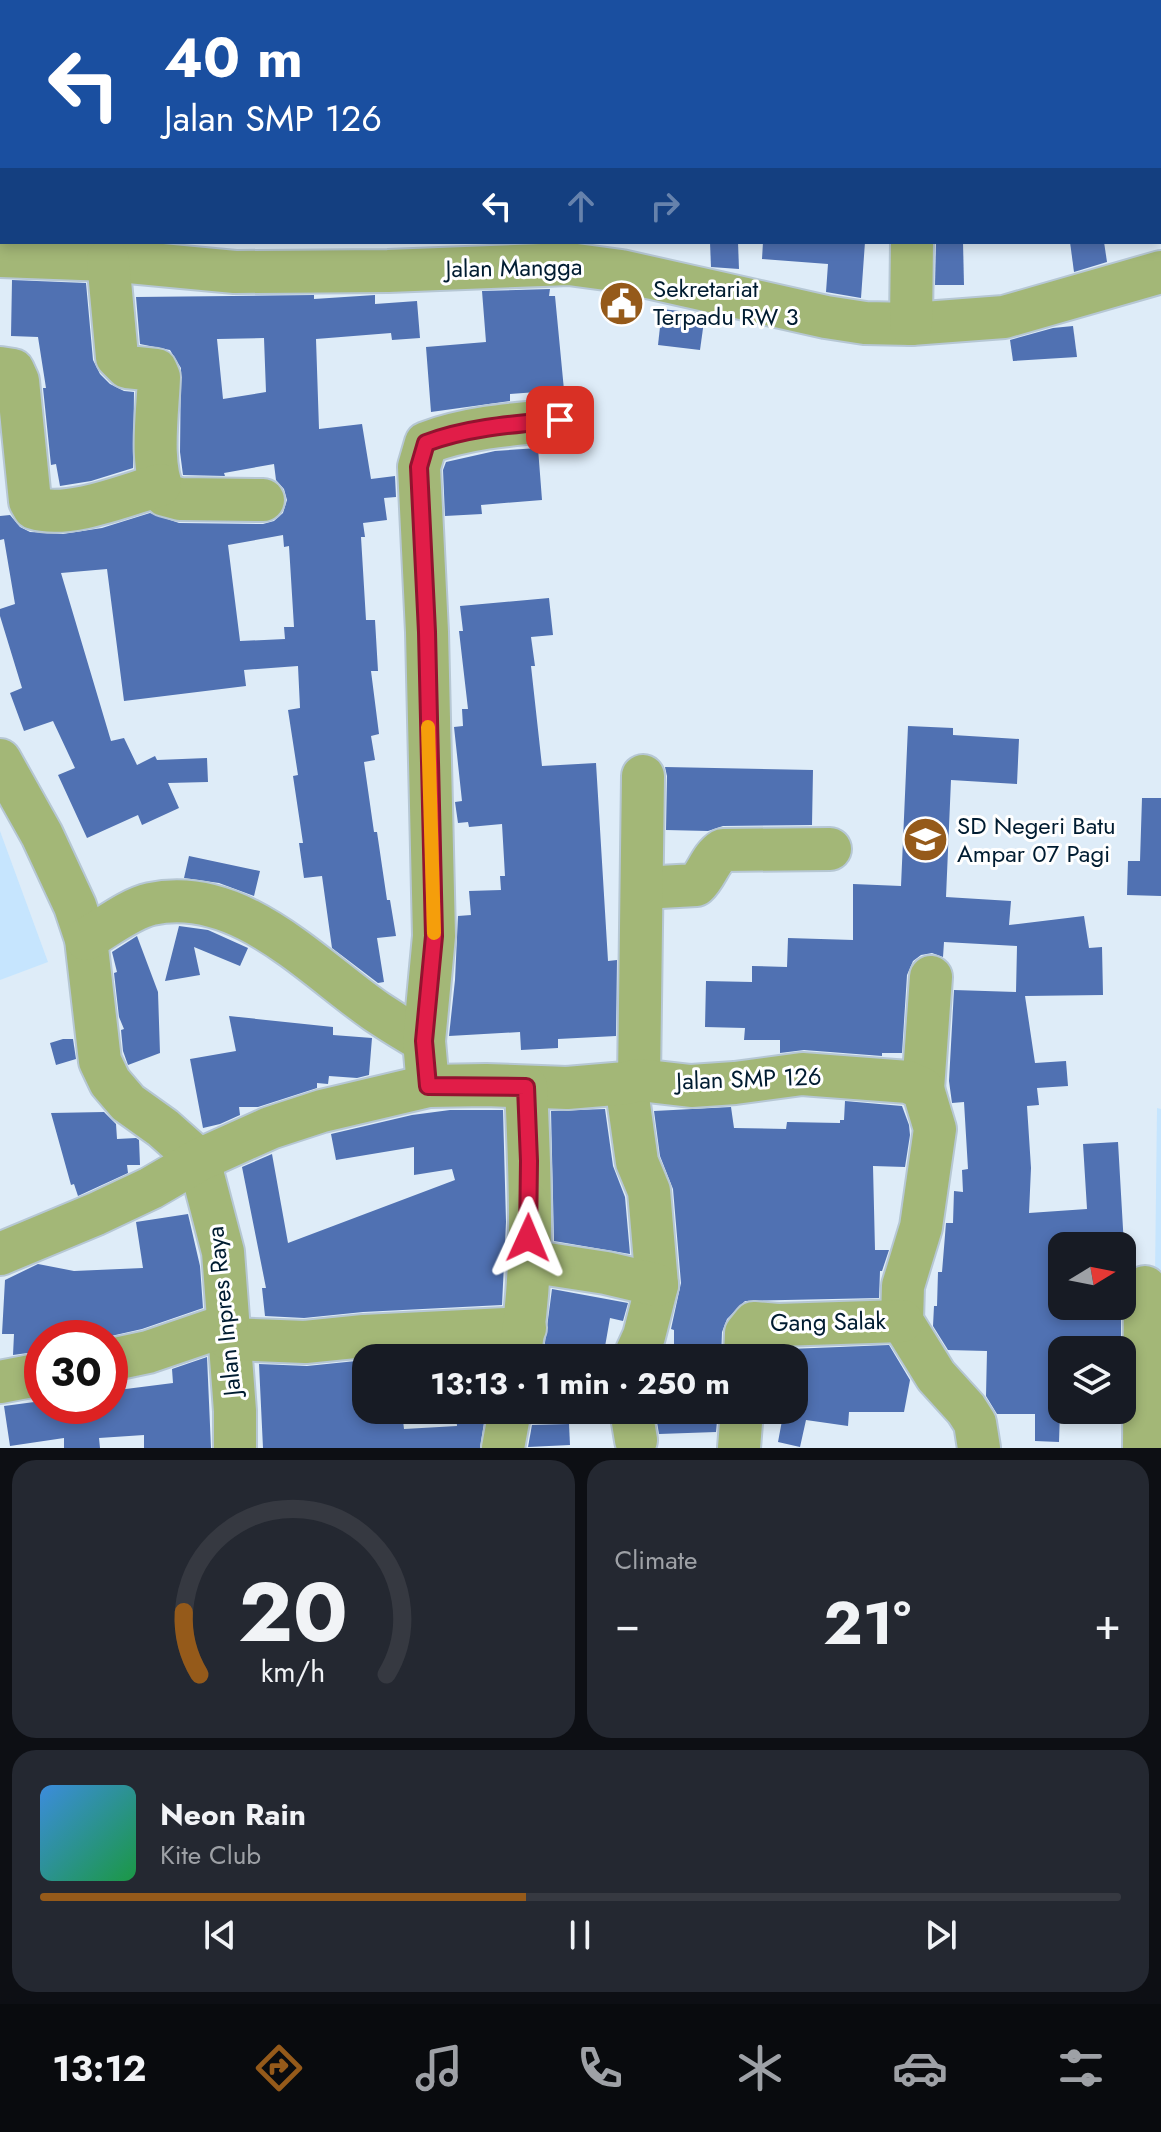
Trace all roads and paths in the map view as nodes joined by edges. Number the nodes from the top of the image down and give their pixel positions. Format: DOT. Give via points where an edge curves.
graph roads {
  1 [pos="912,244"];
  2 [pos="502,254"];
  3 [pos="0,256"];
  4 [pos="388,257"];
  5 [pos="108,260"];
  6 [pos="1161,272"];
  7 [pos="911,324"];
  8 [pos="0,368"];
  9 [pos="560,420"];
  10 [pos="160,485"];
  11 [pos="263,500"];
  12 [pos="0,760"];
  13 [pos="643,776"];
  14 [pos="830,849"];
  15 [pos="642,888"];
  16 [pos="86,939"];
  17 [pos="931,977"];
  18 [pos="424,1041"];
  19 [pos="632,1082"];
  20 [pos="428,1086"];
  21 [pos="526,1087"];
  22 [pos="923,1089"];
  23 [pos="199,1160"];
  24 [pos="0,1254"];
  25 [pos="528,1261"];
  26 [pos="657,1285"];
  27 [pos="1145,1287"];
  28 [pos="902,1321"];
  29 [pos="228,1332"];
  30 [pos="750,1340"];
  31 [pos="522,1343"];
  32 [pos="640,1344"];
  33 [pos="128,1356"];
  34 [pos="24,1377"];
  35 [pos="0,1382"];
  36 [pos="507,1424"];
  37 [pos="741,1424"];
  38 [pos="235,1448"];
  39 [pos="503,1448"];
  40 [pos="739,1448"];
  41 [pos="979,1448"];
  42 [pos="1144,1448"];
  1 -- 7 [label="street"];
  2 -- 4 [label="street, Jalan Mangga"];
  2 -- 7 [label="street, Jalan Mangga" via="621,271 787,310 865,323"];
  3 -- 5 [label="street, Jalan Mangga"];
  4 -- 5 [label="street, Jalan Mangga" via="235,272"];
  5 -- 10 [label="street" via="117,357 127,367 156,370 159,377"];
  6 -- 7 [label="street, Jalan Mangga" via="1004,317"];
  8 -- 10 [label="street" via="17,375 34,508 84,507"];
  9 -- 18 [label="street" via="445,436 426,443 419,467 434,936"];
  10 -- 11 [label="street" via="165,495 180,499"];
  12 -- 16 [label="street" via="42,835"];
  13 -- 15 [label="street"];
  14 -- 15 [label="street" via="723,850 696,885"];
  15 -- 19 [label="street"];
  16 -- 18 [label="street" via="147,905 189,902 229,911 293,945 375,1011"];
  16 -- 23 [label="street" via="100,1061 110,1082"];
  17 -- 22 [label="street"];
  18 -- 20 [label="street"];
  19 -- 21 [label="street, Jalan SMP 126"];
  19 -- 22 [label="street, Jalan SMP 126" via="691,1086 802,1074 908,1082"];
  19 -- 26 [label="street" via="637,1162 649,1191"];
  20 -- 21 [label="street, Jalan SMP 126"];
  20 -- 23 [label="street, Jalan SMP 126" via="322,1111"];
  21 -- 25 [label="street"];
  22 -- 28 [label="street" via="935,1129 921,1227 903,1286"];
  23 -- 24 [label="street, Jalan SMP 126" via="151,1188"];
  23 -- 29 [label="street, Jalan Inpres Raya" via="223,1252"];
  25 -- 26 [label="street"];
  25 -- 31 [label="street"];
  26 -- 32 [label="street"];
  27 -- 42 [label="street"];
  28 -- 30 [label="street, Gang Salak" via="778,1325"];
  28 -- 41 [label="street" via="936,1376 975,1423"];
  29 -- 31 [label="street" via="305,1342 364,1336"];
  29 -- 33 [label="street"];
  29 -- 38 [label="street, Jalan Inpres Raya"];
  34 -- 35 [label="street"];
  36 -- 39 [label="street"];
  37 -- 40 [label="street"];
}
